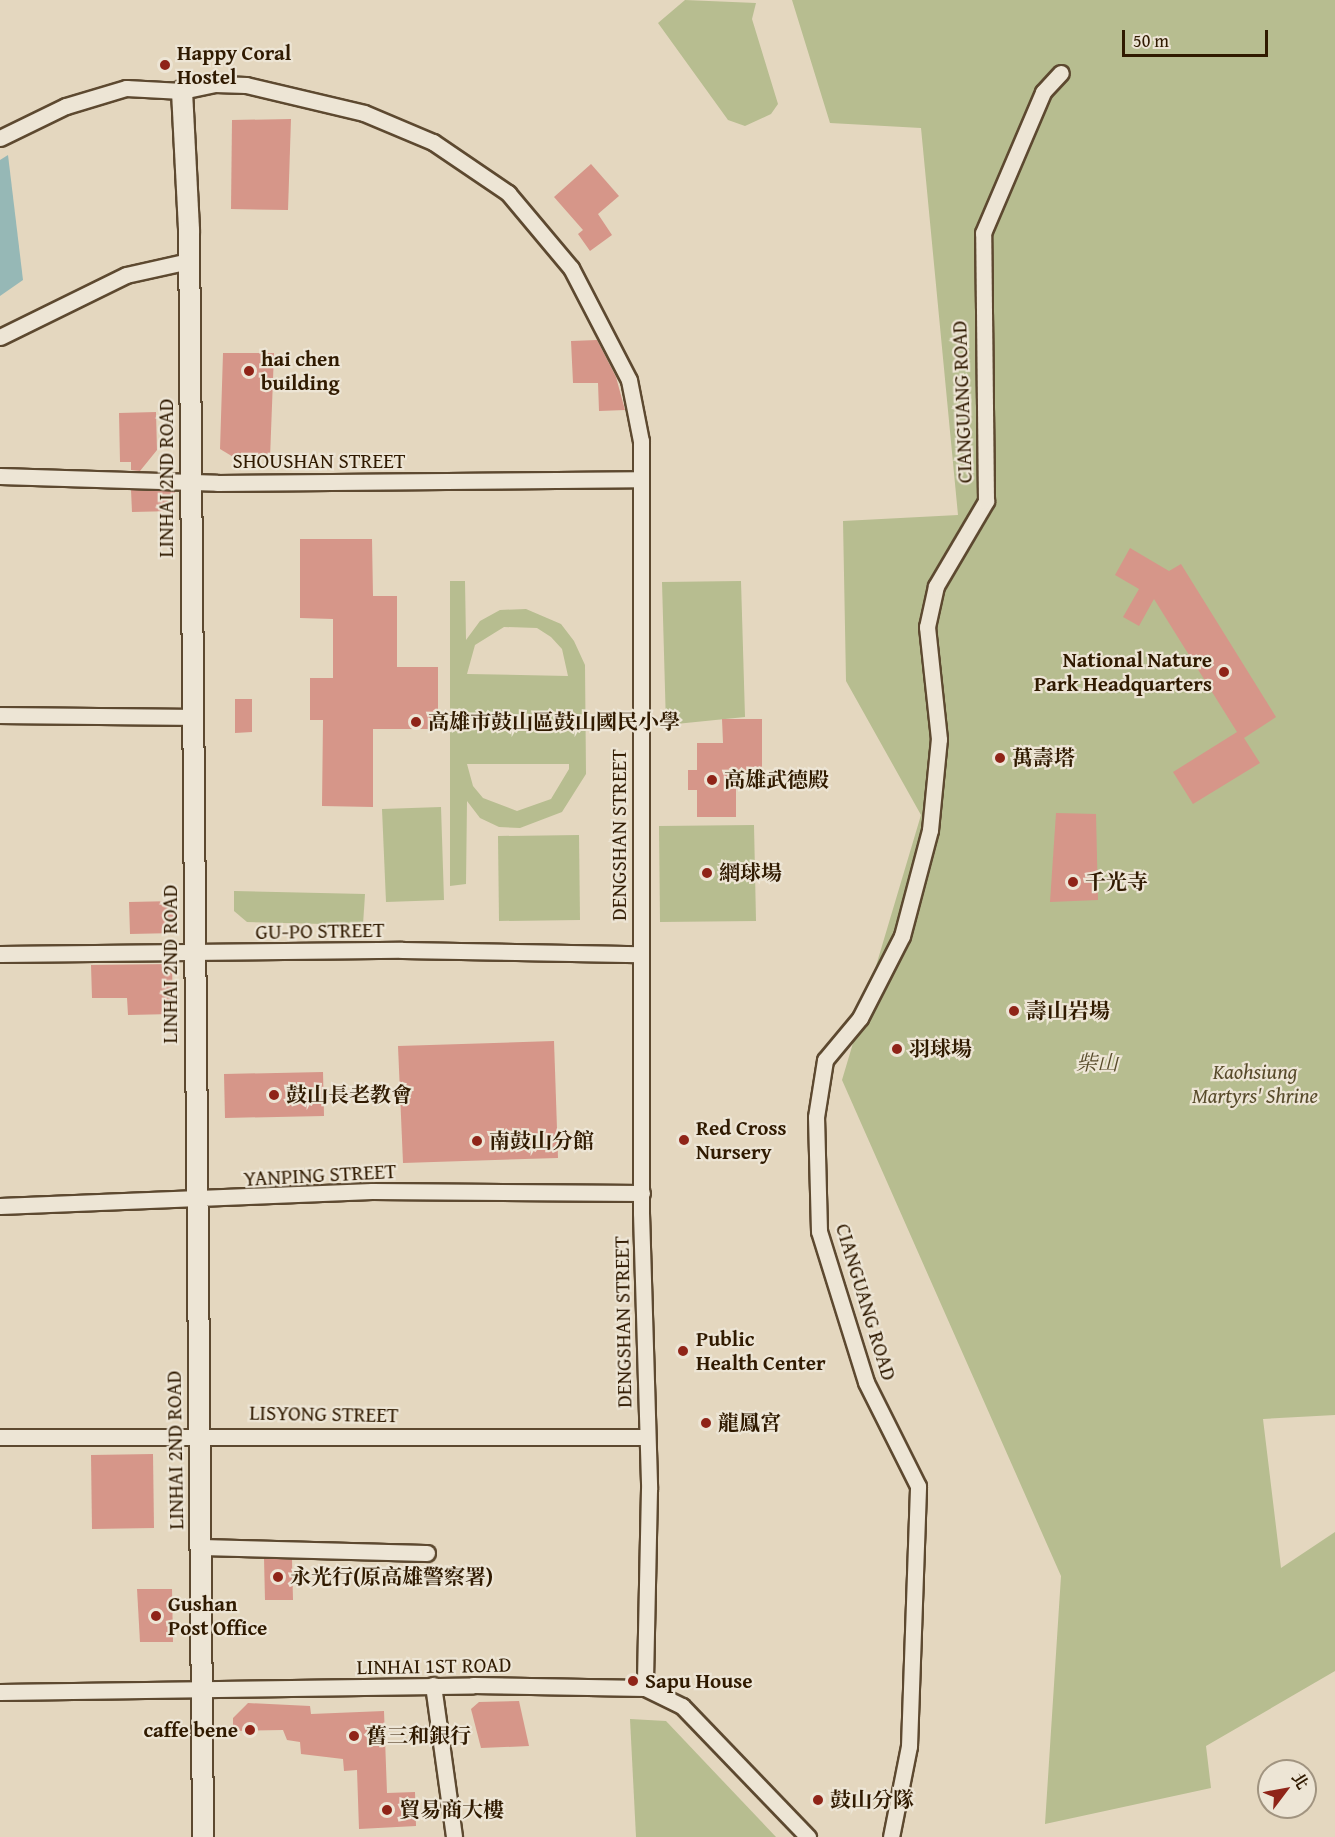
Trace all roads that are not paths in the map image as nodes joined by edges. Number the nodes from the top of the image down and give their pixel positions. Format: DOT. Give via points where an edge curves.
graph roads {
  1 [pos="1061,74"];
  2 [pos="182,91"];
  3 [pos="0,138"];
  4 [pos="189,261"];
  5 [pos="0,337"];
  6 [pos="0,476"];
  7 [pos="638,479"];
  8 [pos="191,483"];
  9 [pos="0,715"];
  10 [pos="192,717"];
  11 [pos="0,954"];
  12 [pos="195,954"];
  13 [pos="640,954"];
  14 [pos="642,1193"];
  15 [pos="196,1202"];
  16 [pos="0,1206"];
  17 [pos="199,1433"];
  18 [pos="0,1437"];
  19 [pos="647,1437"];
  20 [pos="200,1548"];
  21 [pos="427,1553"];
  22 [pos="433,1685"];
  23 [pos="645,1688"];
  24 [pos="0,1692"];
  25 [pos="202,1692"];
  26 [pos="203,1837"];
  27 [pos="454,1837"];
  28 [pos="808,1837"];
  29 [pos="891,1837"];
  1 -- 29 [label="street, CIANGUANG ROAD" via="1043,92 983,233 986,501 936,586 927,627 939,739 930,831 902,936 860,1018 825,1060 816,1117 819,1231 866,1382 918,1486 909,1746"];
  2 -- 3 [label="street, DENGSHAN STREET" via="140,87 93,96"];
  2 -- 4 [label="street, LINHAI 2ND ROAD"];
  2 -- 7 [label="street, DENGSHAN STREET" via="215,84 298,94 364,112 485,172 571,268 612,342 634,399"];
  4 -- 5 [label="street" via="126,275"];
  4 -- 8 [label="street, LINHAI 2ND ROAD"];
  6 -- 8 [label="street, SHOUSHAN STREET"];
  7 -- 8 [label="street, SHOUSHAN STREET"];
  7 -- 13 [label="street, DENGSHAN STREET"];
  8 -- 10 [label="street, LINHAI 2ND ROAD"];
  9 -- 10 [label="street"];
  10 -- 12 [label="street, LINHAI 2ND ROAD"];
  11 -- 12 [label="street, GU-PO STREET"];
  12 -- 13 [label="street, GU-PO STREET" via="402,950"];
  12 -- 15 [label="street, LINHAI 2ND ROAD"];
  13 -- 14 [label="street, DENGSHAN STREET"];
  14 -- 15 [label="street, YANPING STREET" via="372,1191"];
  14 -- 19 [label="street, DENGSHAN STREET"];
  15 -- 16 [label="street, YANPING STREET"];
  15 -- 17 [label="street, LINHAI 2ND ROAD"];
  17 -- 18 [label="street, LISYONG STREET"];
  17 -- 19 [label="street, LISYONG STREET"];
  17 -- 20 [label="street, LINHAI 2ND ROAD"];
  19 -- 23 [label="street, DENGSHAN STREET"];
  20 -- 21 [label="street"];
  20 -- 25 [label="street, LINHAI 2ND ROAD"];
  22 -- 23 [label="street, LINHAI 1ST ROAD"];
  22 -- 25 [label="street, LINHAI 1ST ROAD"];
  22 -- 27 [label="street"];
  23 -- 28 [label="street, LINHAI 1ST ROAD" via="682,1706"];
  24 -- 25 [label="street, LINHAI 1ST ROAD"];
  25 -- 26 [label="street, LINHAI 2ND ROAD"];
}
